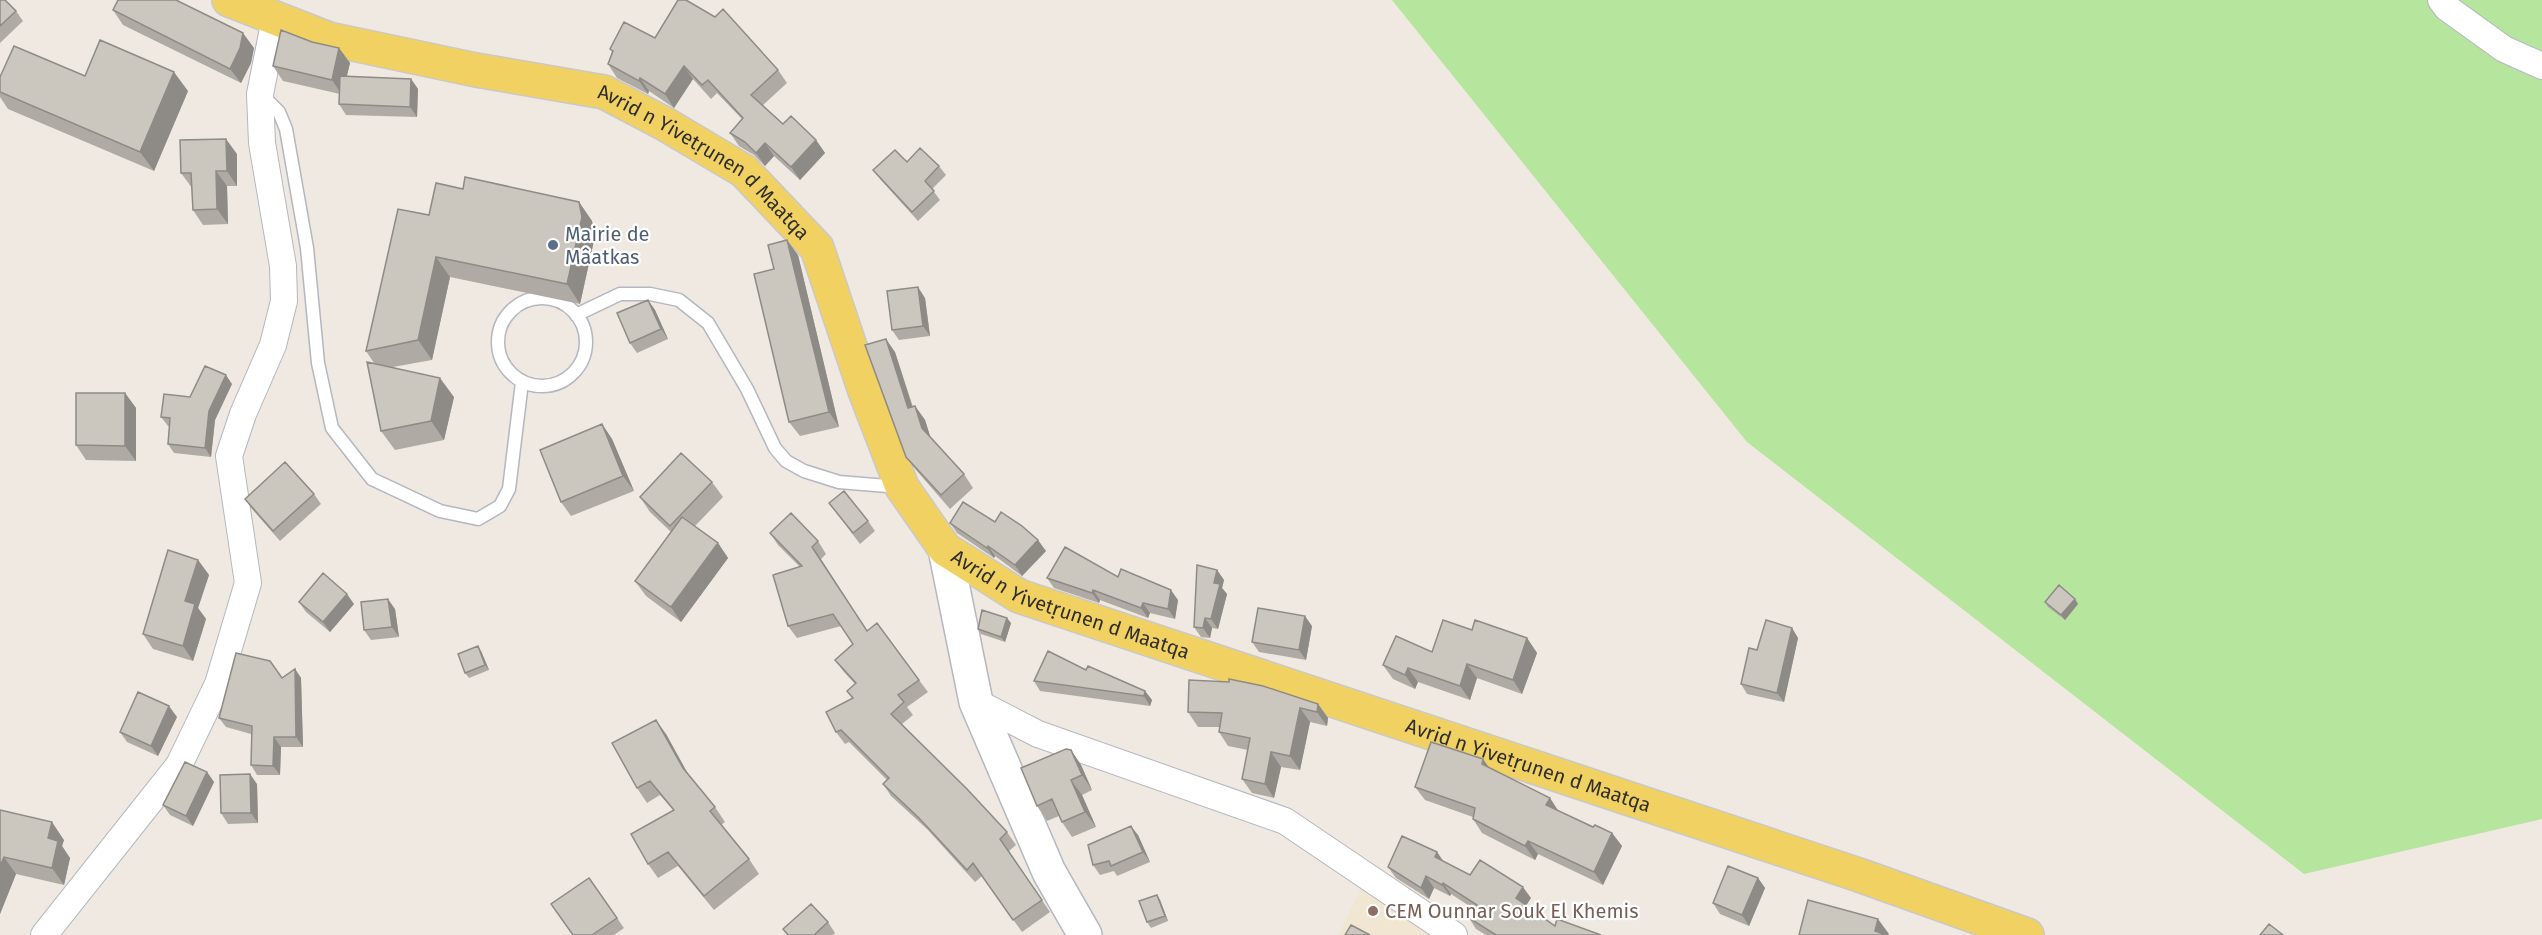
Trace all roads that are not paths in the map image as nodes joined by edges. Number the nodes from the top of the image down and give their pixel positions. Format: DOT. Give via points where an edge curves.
graph roads {
  1 [pos="230,0"];
  2 [pos="2441,0"];
  3 [pos="275,19"];
  4 [pos="2542,66"];
  5 [pos="260,94"];
  6 [pos="576,315"];
  7 [pos="522,382"];
  8 [pos="902,487"];
  9 [pos="945,549"];
  10 [pos="975,702"];
  11 [pos="44,935"];
  12 [pos="1085,935"];
  13 [pos="1454,935"];
  14 [pos="2027,935"];
  1 -- 3 [label="main road, Avrid n Yivetṛunen d Maatqa"];
  2 -- 4 [label="street" via="2504,49"];
  3 -- 5 [label="street"];
  3 -- 8 [label="main road, Avrid n Yivetṛunen d Maatqa" via="329,39 604,92 744,171 817,248"];
  5 -- 7 [label="lane" via="279,112 286,129 307,248 318,363 332,428 372,479 440,511 478,519 500,506 509,489"];
  5 -- 11 [label="street" via="262,143 284,302 273,345 229,456 248,584 218,684 179,765"];
  6 -- 7 [label="lane" via="585,332 586,346 575,372 550,386"];
  6 -- 7 [label="lane" via="558,301 543,298 514,306 504,318 498,331 499,354 510,374"];
  6 -- 8 [label="lane" via="620,294 650,294 679,300 708,323 747,389 775,448 786,460 804,471 840,482"];
  8 -- 9 [label="main road, Avrid n Yivetṛunen d Maatqa"];
  9 -- 10 [label="street"];
  9 -- 14 [label="main road, Avrid n Yivetṛunen d Maatqa" via="1019,596 1848,871"];
  10 -- 12 [label="street" via="1049,872"];
  10 -- 13 [label="street" via="1038,734 1285,821"];
}
